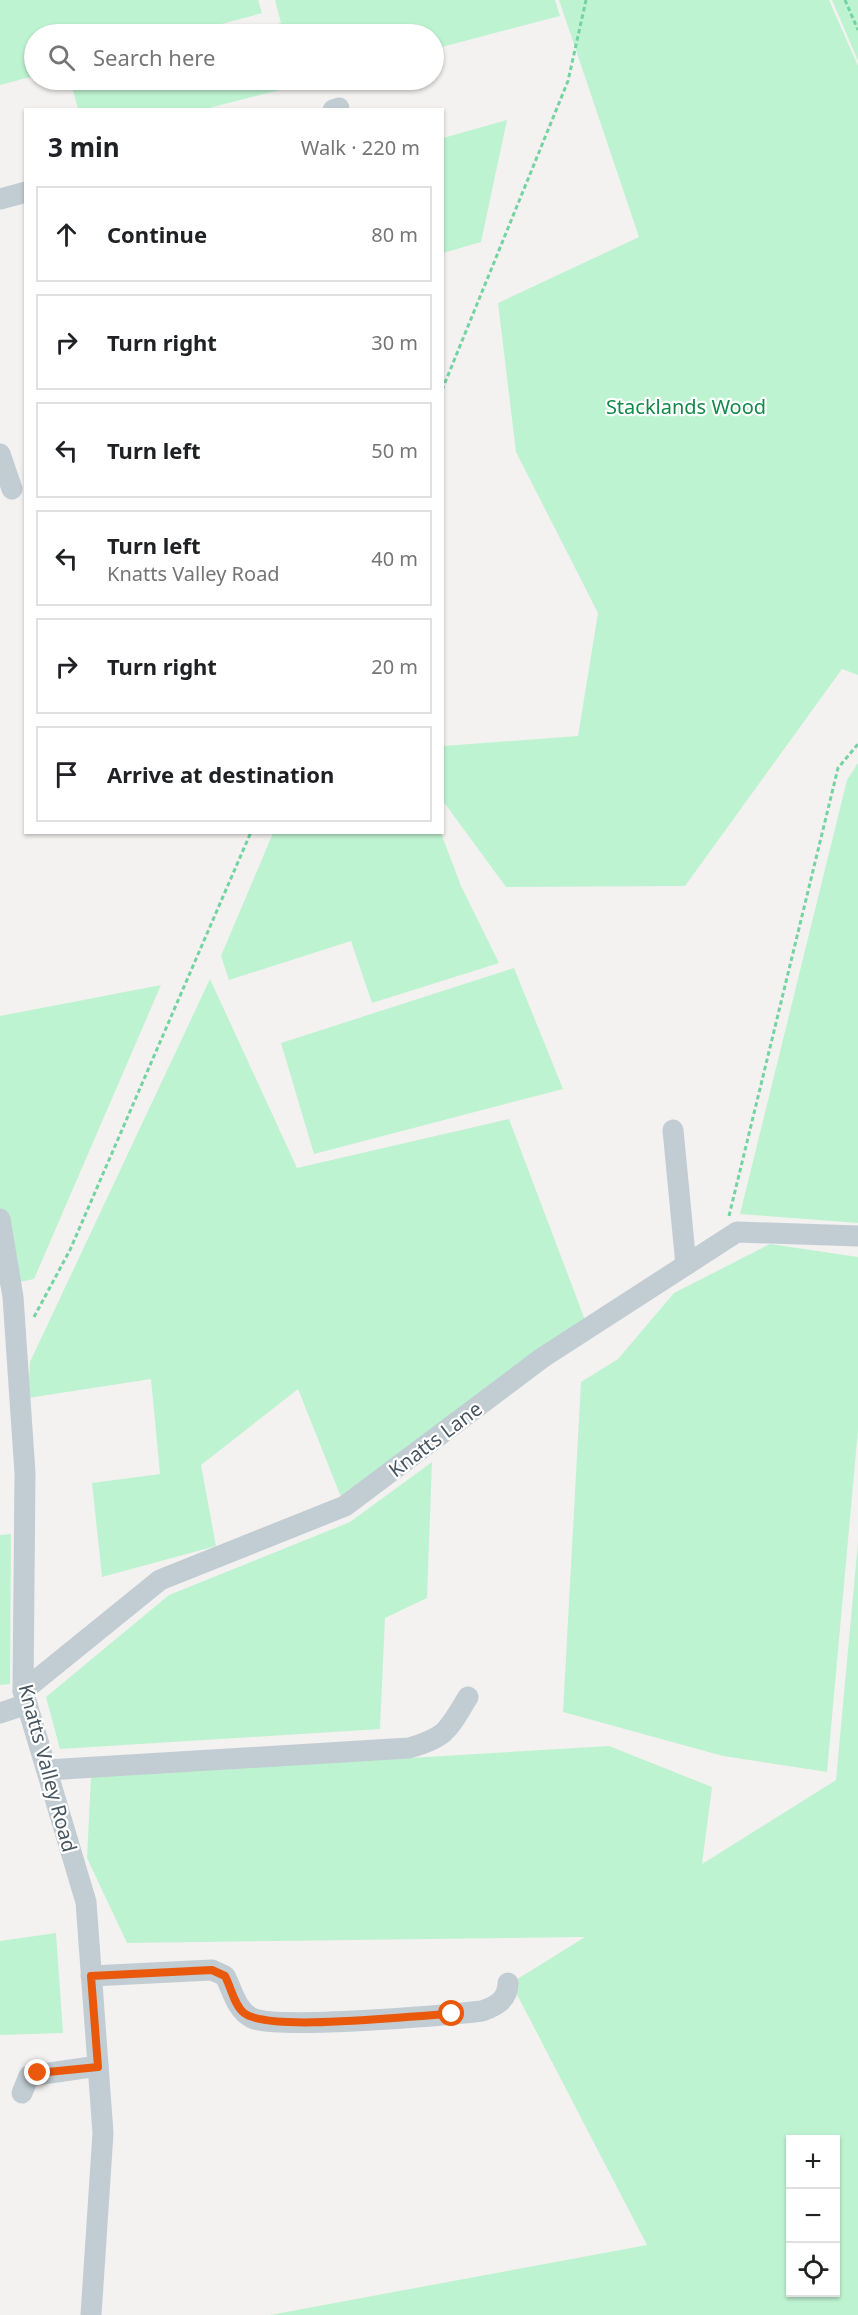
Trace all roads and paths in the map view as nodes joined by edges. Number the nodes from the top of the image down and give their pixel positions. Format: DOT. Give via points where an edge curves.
graph roads {
  1 [pos="586,0"];
  2 [pos="845,0"];
  3 [pos="858,30"];
  4 [pos="24,193"];
  5 [pos="0,199"];
  6 [pos="444,385"];
  7 [pos="0,454"];
  8 [pos="12,489"];
  9 [pos="858,744"];
  10 [pos="250,834"];
  11 [pos="673,1130"];
  12 [pos="0,1219"];
  13 [pos="858,1236"];
  14 [pos="723,1241"];
  15 [pos="686,1265"];
  16 [pos="7,1297"];
  17 [pos="33,1320"];
  18 [pos="468,1697"];
  19 [pos="25,1698"];
  20 [pos="0,1713"];
  21 [pos="47,1770"];
  22 [pos="91,1976"];
  23 [pos="508,1983"];
  24 [pos="98,2067"];
  25 [pos="22,2093"];
  26 [pos="91,2315"];
  1 -- 6 [label="path" via="568,81"];
  2 -- 3 [label="path"];
  4 -- 5 [label="street"];
  7 -- 8 [label="street"];
  9 -- 14 [label="path" via="838,768"];
  10 -- 17 [label="path" via="70,1250"];
  11 -- 15 [label="street"];
  12 -- 16 [label="street, Knatts Valley Road"];
  13 -- 14 [label="street, Knatts Lane" via="737,1232"];
  14 -- 15 [label="street, Knatts Lane"];
  15 -- 19 [label="street, Knatts Lane" via="542,1358 345,1506 160,1580"];
  16 -- 19 [label="street, Knatts Valley Road" via="25,1473"];
  18 -- 21 [label="street" via="448,1728 435,1740 409,1748"];
  19 -- 20 [label="street"];
  19 -- 21 [label="street, Knatts Valley Road"];
  21 -- 22 [label="street, Knatts Valley Road" via="86,1902"];
  22 -- 23 [label="street" via="212,1970 225,1976 241,2010 252,2018 308,2022 482,2011 502,2000 508,1993"];
  22 -- 24 [label="street, Knatts Valley Road"];
  24 -- 25 [label="street" via="29,2076"];
  24 -- 26 [label="street, Knatts Valley Road" via="103,2133"];
}
